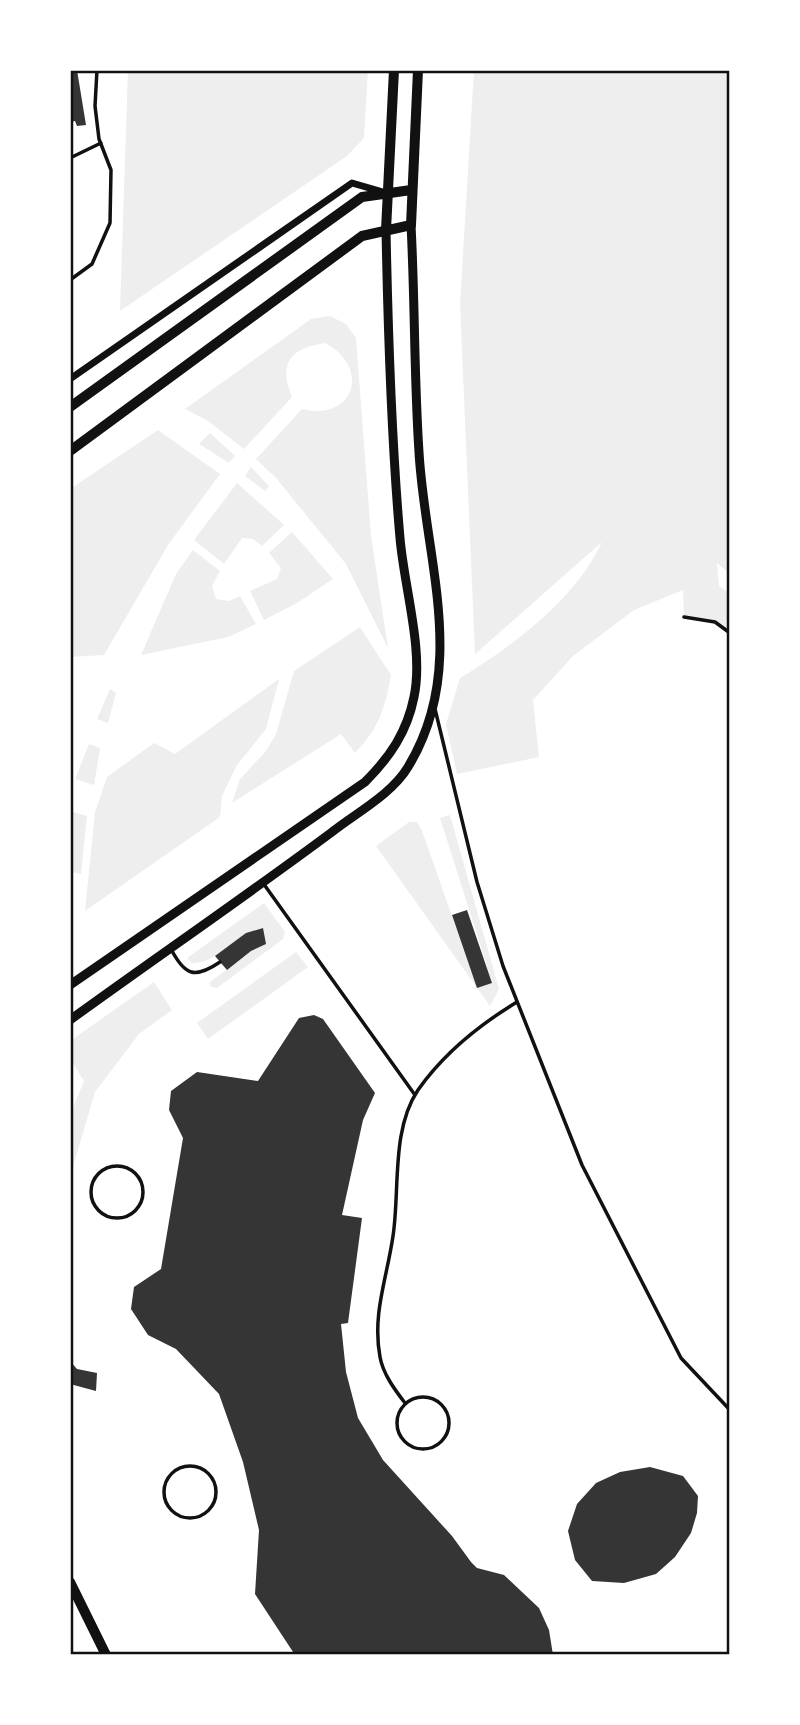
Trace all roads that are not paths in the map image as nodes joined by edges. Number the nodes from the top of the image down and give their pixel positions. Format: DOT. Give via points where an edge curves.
graph roads {
  1 [pos="97,70"];
  2 [pos="394,70"];
  3 [pos="418,70"];
  4 [pos="101,143"];
  5 [pos="70,158"];
  6 [pos="411,190"];
  7 [pos="387,193"];
  8 [pos="411,225"];
  9 [pos="386,230"];
  10 [pos="70,280"];
  11 [pos="70,379"];
  12 [pos="70,407"];
  13 [pos="70,451"];
  14 [pos="684,617"];
  15 [pos="730,633"];
  16 [pos="434,708"];
  17 [pos="263,883"];
  18 [pos="170,948"];
  19 [pos="220,962"];
  20 [pos="70,985"];
  21 [pos="517,1002"];
  22 [pos="70,1020"];
  23 [pos="416,1096"];
  24 [pos="139,1208"];
  25 [pos="405,1403"];
  26 [pos="730,1410"];
  27 [pos="211,1507"];
  28 [pos="70,1582"];
  29 [pos="106,1655"];
  1 -- 4 [label="lane" via="95,106"];
  2 -- 7 [label="main road"];
  3 -- 6 [label="main road"];
  4 -- 5 [label="lane"];
  4 -- 10 [label="lane" via="111,170 110,223 92,264"];
  6 -- 7 [label="main road"];
  6 -- 8 [label="main road"];
  7 -- 9 [label="main road"];
  7 -- 11 [label="street" via="352,183"];
  7 -- 12 [label="main road" via="362,197"];
  8 -- 9 [label="main road"];
  8 -- 16 [label="street" via="419,454 443,649"];
  9 -- 13 [label="main road" via="362,236"];
  9 -- 20 [label="street" via="392,449 417,662 415,695 405,727 390,758 365,782"];
  14 -- 15 [label="lane" via="715,622"];
  16 -- 17 [label="street" via="407,769"];
  16 -- 21 [label="lane" via="477,882"];
  17 -- 18 [label="street"];
  17 -- 23 [label="lane"];
  18 -- 19 [label="lane" via="179,965 191,973 205,972"];
  18 -- 22 [label="street"];
  21 -- 23 [label="lane" via="480,1025"];
  21 -- 26 [label="lane" via="582,1165 648,1297 681,1358"];
  23 -- 25 [label="lane" via="396,1161 393,1235 377,1309 380,1359"];
  24 -- 24 [label="lane" via="142,1182 131,1170 114,1166 94,1180 91,1197 107,1216 124,1218"];
  25 -- 25 [label="lane" via="397,1418 405,1442 421,1449 438,1444 449,1421 443,1405 420,1396"];
  27 -- 27 [label="lane" via="216,1490 203,1469 187,1466 166,1479 166,1504 179,1516 197,1517"];
  28 -- 29 [label="main road"];
}
